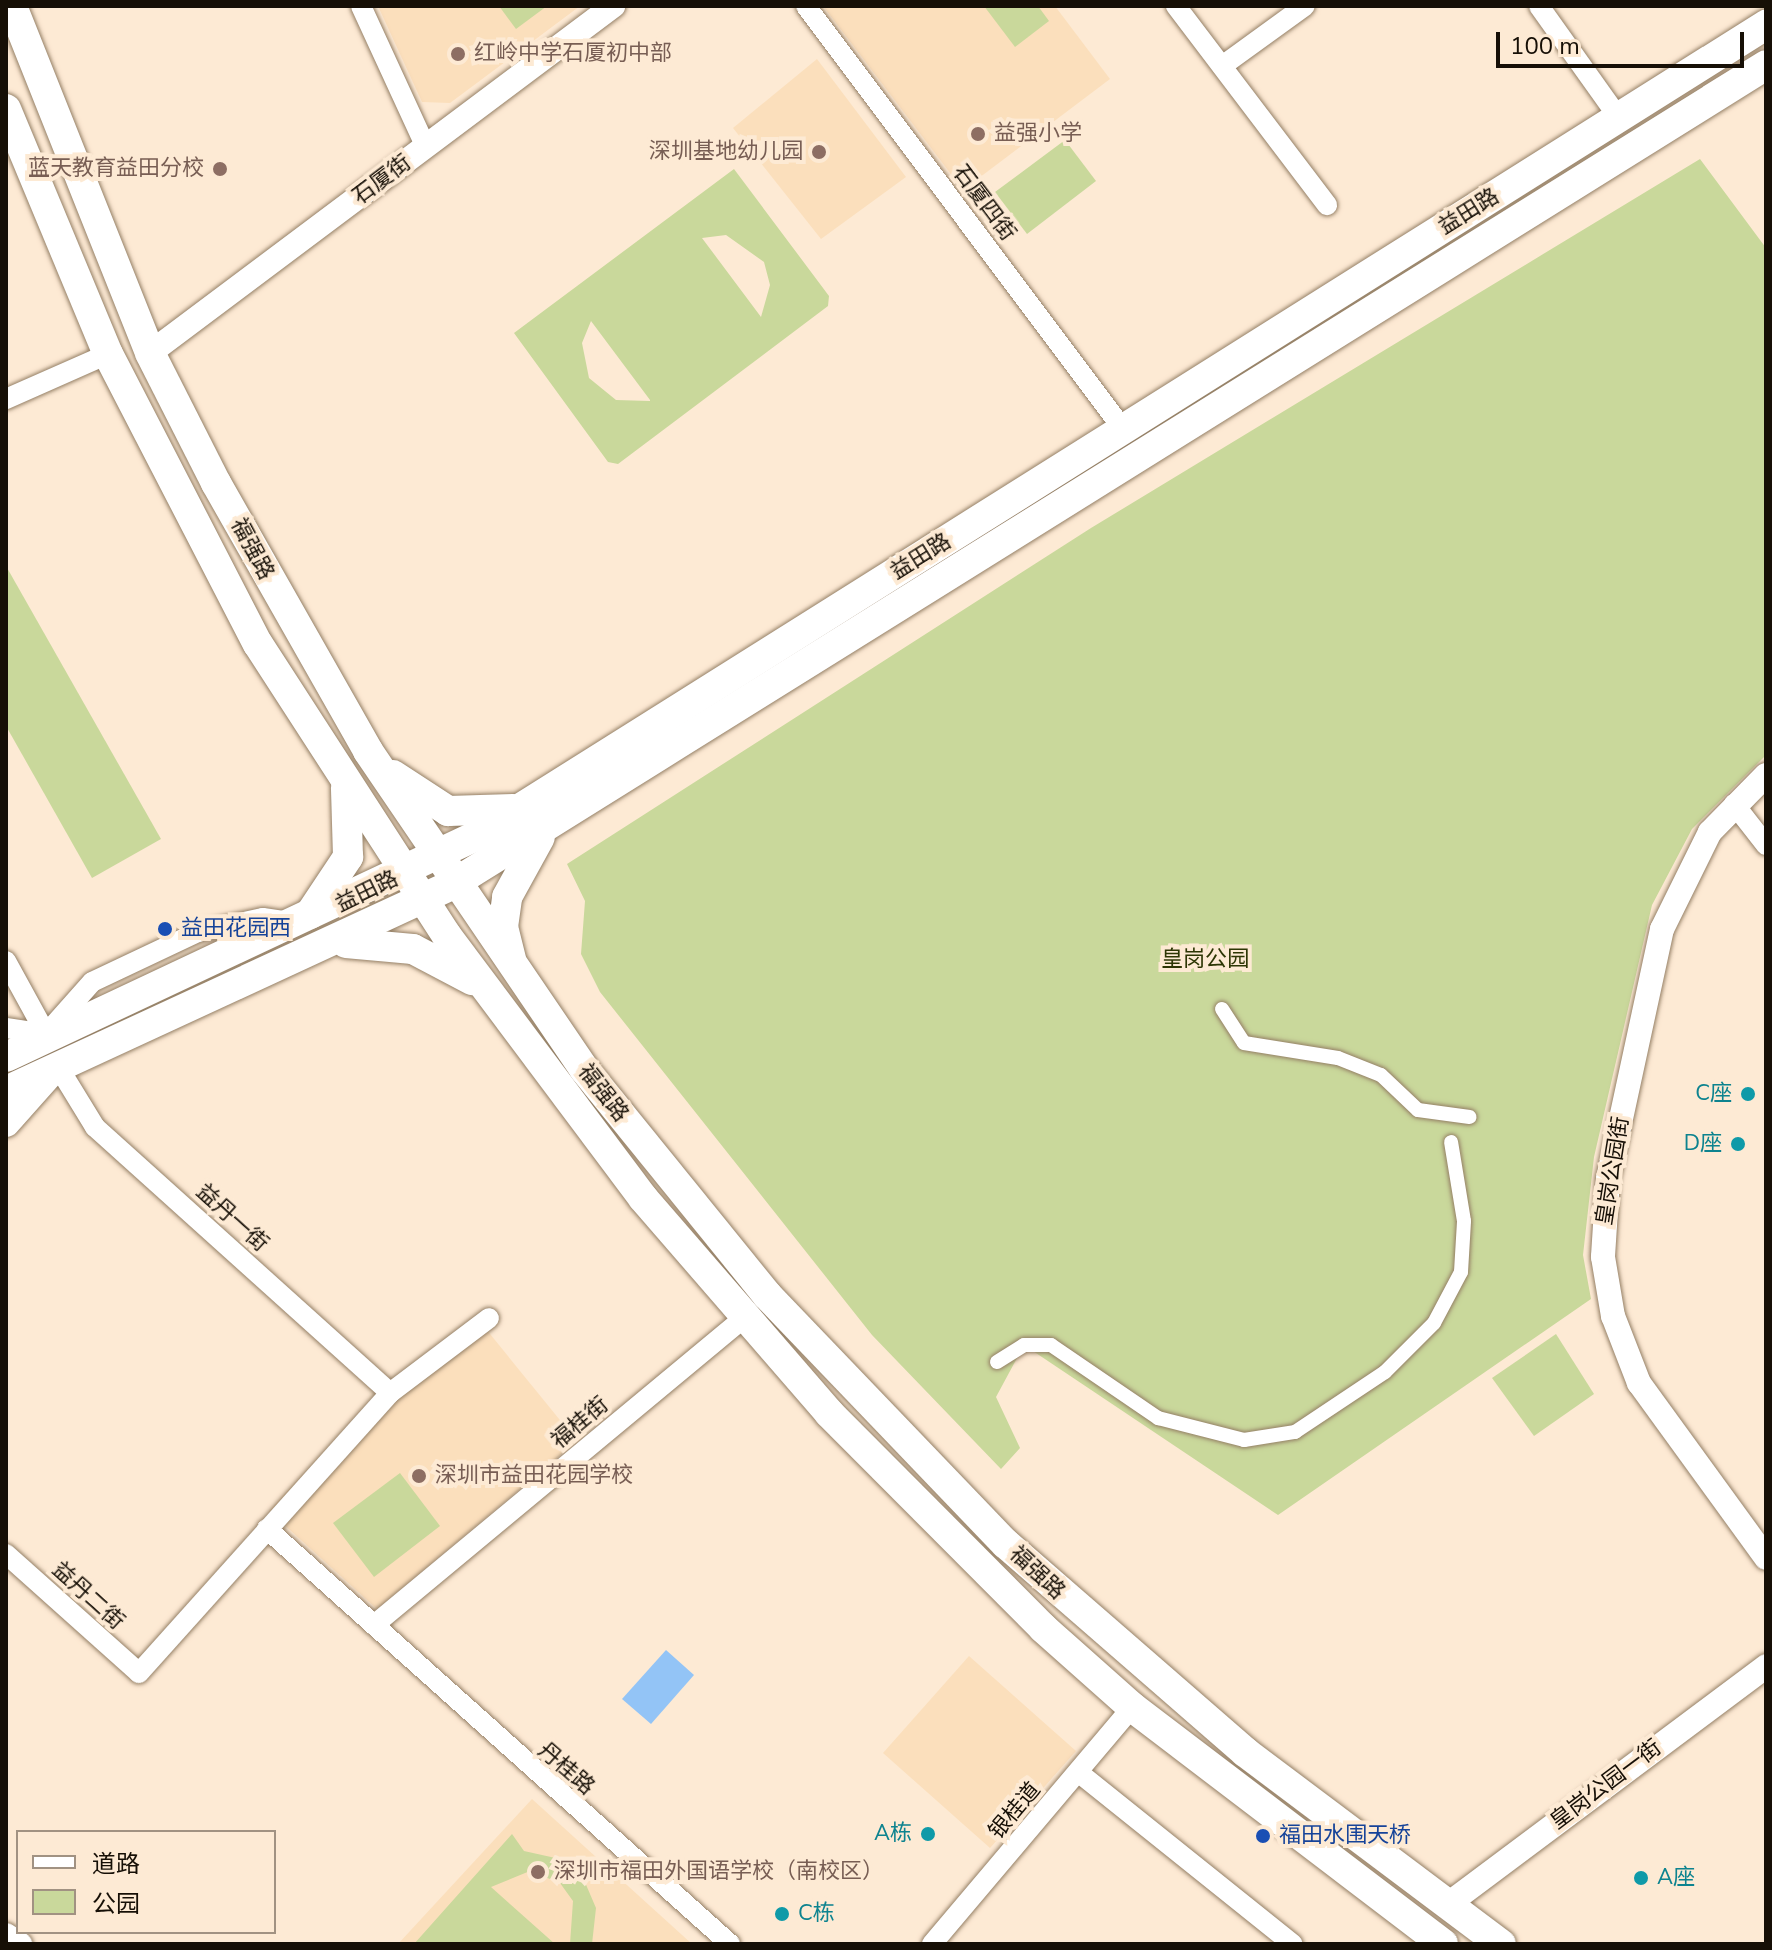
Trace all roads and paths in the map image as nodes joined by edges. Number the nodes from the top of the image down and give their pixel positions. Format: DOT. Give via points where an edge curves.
graph roads {
  1 [pos="12,6"];
  2 [pos="361,6"];
  3 [pos="613,6"];
  4 [pos="806,6"];
  5 [pos="1176,6"];
  6 [pos="1305,6"];
  7 [pos="1539,6"];
  8 [pos="1766,25"];
  9 [pos="1766,65"];
  10 [pos="1222,66"];
  11 [pos="6,109"];
  12 [pos="1619,118"];
  13 [pos="426,147"];
  14 [pos="1327,205"];
  15 [pos="150,353"];
  16 [pos="108,354"];
  17 [pos="8,392"];
  18 [pos="1123,429"];
  19 [pos="368,751"];
  20 [pos="337,767"];
  21 [pos="1766,775"];
  22 [pos="1734,804"];
  23 [pos="526,805"];
  24 [pos="555,821"];
  25 [pos="1766,845"];
  26 [pos="436,857"];
  27 [pos="406,873"];
  28 [pos="453,884"];
  29 [pos="424,901"];
  30 [pos="301,923"];
  31 [pos="332,945"];
  32 [pos="6,961"];
  33 [pos="518,979"];
  34 [pos="489,993"];
  35 [pos="1222,1009"];
  36 [pos="6,1028"];
  37 [pos="46,1034"];
  38 [pos="6,1047"];
  39 [pos="6,1057"];
  40 [pos="57,1065"];
  41 [pos="6,1091"];
  42 [pos="1470,1117"];
  43 [pos="6,1123"];
  44 [pos="1451,1142"];
  45 [pos="489,1318"];
  46 [pos="743,1319"];
  47 [pos="997,1362"];
  48 [pos="390,1393"];
  49 [pos="267,1529"];
  50 [pos="6,1554"];
  51 [pos="1766,1558"];
  52 [pos="374,1625"];
  53 [pos="1766,1666"];
  54 [pos="1132,1707"];
  55 [pos="1078,1772"];
  56 [pos="1447,1905"];
  57 [pos="6,1935"];
  58 [pos="20,1944"];
  59 [pos="730,1944"];
  60 [pos="932,1944"];
  61 [pos="1293,1944"];
  62 [pos="1443,1944"];
  63 [pos="1501,1944"];
  1 -- 15 [label="main road, 福强路"];
  2 -- 13 [label="street"];
  3 -- 13 [label="street, 石厦街"];
  4 -- 18 [label="street, 石厦四街"];
  5 -- 10 [label="street"];
  6 -- 10 [label="street"];
  7 -- 12 [label="street"];
  8 -- 12 [label="main road, 益田路"];
  9 -- 24 [label="main road, 益田路"];
  10 -- 14 [label="street"];
  11 -- 16 [label="main road, 福强路"];
  12 -- 18 [label="main road, 益田路"];
  13 -- 15 [label="street, 石厦街"];
  15 -- 19 [label="main road, 福强路" via="263,570"];
  16 -- 17 [label="street"];
  16 -- 20 [label="main road, 福强路" via="207,553"];
  18 -- 23 [label="main road, 益田路"];
  19 -- 23 [label="main road" via="423,800 448,811 497,814"];
  19 -- 26 [label="main road, 福强路"];
  20 -- 27 [label="main road, 福强路"];
  20 -- 30 [label="main road" via="351,809 348,857"];
  21 -- 22 [label="street, 皇岗公园街"];
  22 -- 25 [label="street"];
  22 -- 51 [label="street, 皇岗公园街" via="1695,857 1662,929 1608,1179 1603,1257 1613,1316 1639,1383"];
  23 -- 26 [label="main road, 益田路"];
  24 -- 28 [label="main road, 益田路"];
  24 -- 33 [label="main road" via="531,847 507,897 503,927"];
  26 -- 27 [label="main road, 益田路"];
  26 -- 28 [label="main road, 福强路"];
  27 -- 29 [label="main road, 福强路"];
  27 -- 30 [label="main road, 益田路"];
  28 -- 29 [label="main road, 益田路"];
  28 -- 33 [label="main road, 福强路"];
  29 -- 31 [label="main road, 益田路"];
  29 -- 34 [label="main road, 福强路"];
  30 -- 37 [label="main road, 益田路"];
  31 -- 34 [label="main road" via="413,949"];
  31 -- 40 [label="main road, 益田路"];
  32 -- 37 [label="street"];
  33 -- 56 [label="main road, 福强路" via="767,1295 943,1484 1117,1648"];
  34 -- 46 [label="main road, 福强路"];
  35 -- 42 [label="street" via="1244,1043 1338,1058 1381,1075 1418,1110"];
  36 -- 37 [label="street"];
  37 -- 38 [label="main road, 益田路"];
  37 -- 39 [label="main road, 益田路"];
  40 -- 41 [label="main road, 益田路"];
  40 -- 43 [label="main road, 益田路"];
  40 -- 48 [label="street, 益丹一街" via="95,1127"];
  44 -- 47 [label="street" via="1464,1221 1461,1272 1440,1310 1385,1372 1295,1432 1244,1440 1158,1418 1051,1345 1024,1345"];
  45 -- 48 [label="street"];
  46 -- 52 [label="street, 福桂街"];
  46 -- 54 [label="main road, 福强路" via="957,1548"];
  48 -- 49 [label="street"];
  49 -- 50 [label="street, 益丹二街" via="139,1673"];
  49 -- 52 [label="street, 丹桂路"];
  52 -- 59 [label="street, 丹桂路"];
  53 -- 56 [label="street, 皇岗公园一街"];
  54 -- 55 [label="street, 银桂道"];
  54 -- 62 [label="main road, 福强路"];
  55 -- 60 [label="street, 银桂道"];
  55 -- 61 [label="street"];
  56 -- 63 [label="main road, 福强路"];
  57 -- 58 [label="street"];
}
